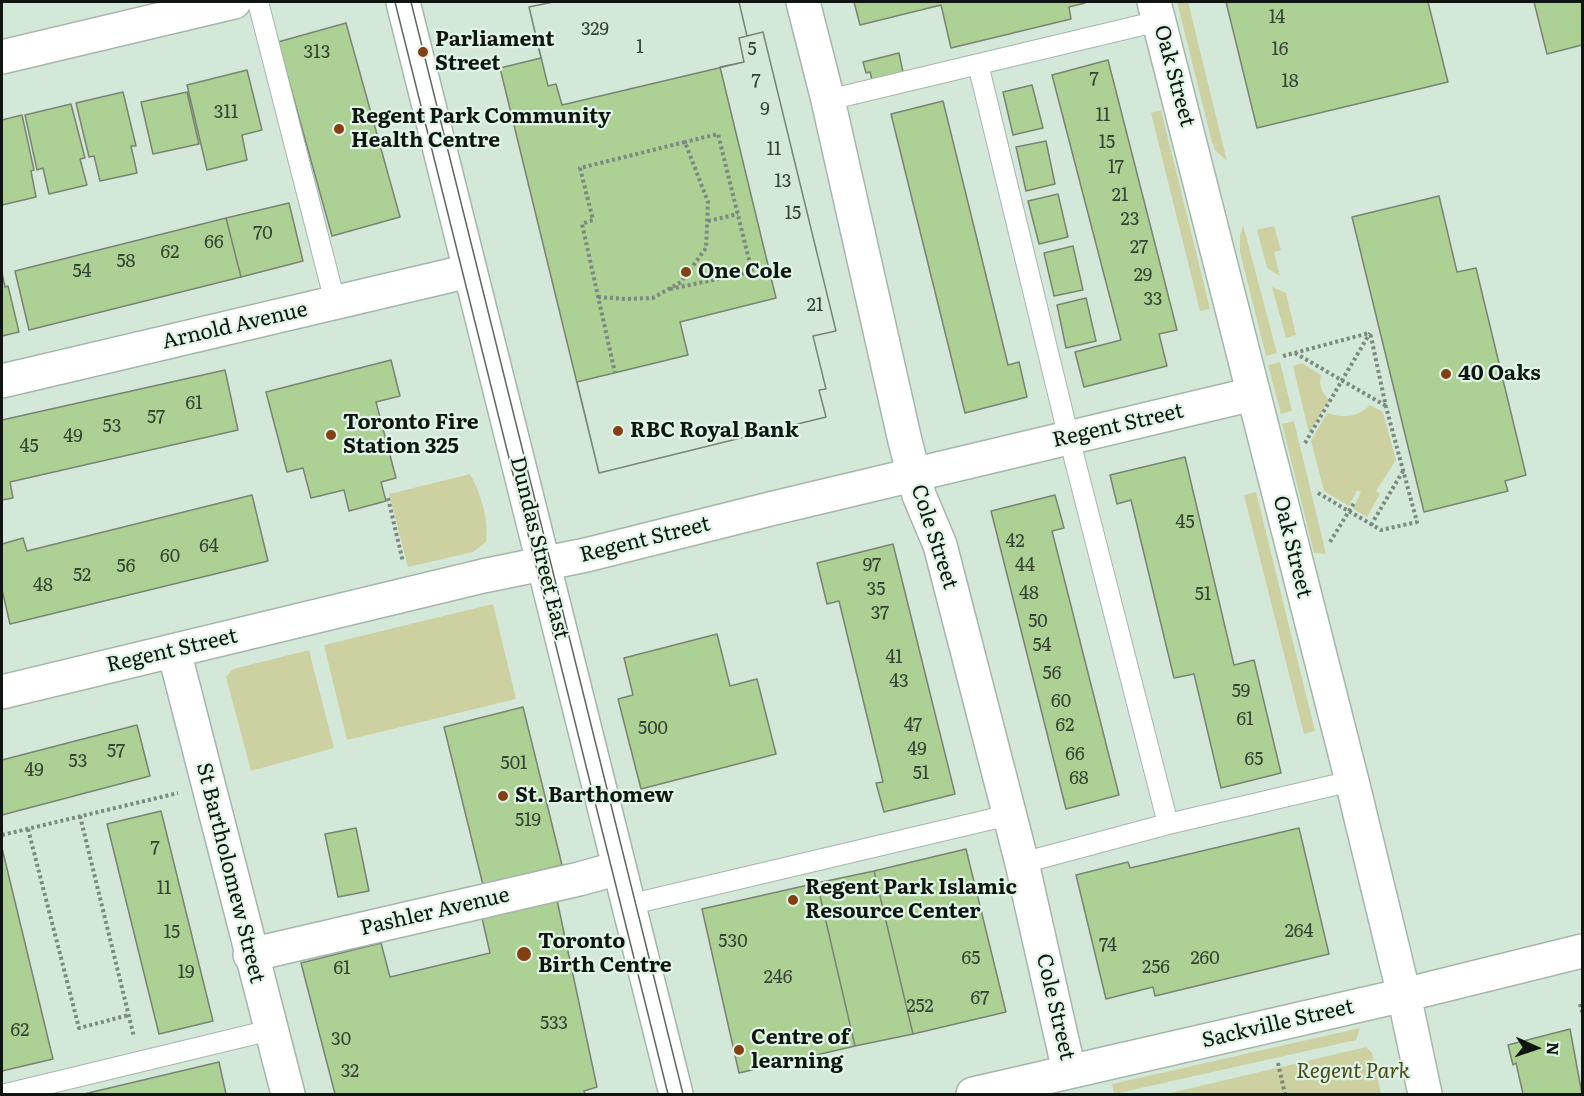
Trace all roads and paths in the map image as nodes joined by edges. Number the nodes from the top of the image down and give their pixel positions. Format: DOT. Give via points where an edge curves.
graph roads {
  1 [pos="234,2"];
  2 [pos="258,2"];
  3 [pos="404,2"];
  4 [pos="803,2"];
  5 [pos="159,10"];
  6 [pos="1157,11"];
  7 [pos="2,57"];
  8 [pos="978,64"];
  9 [pos="828,100"];
  10 [pos="685,142"];
  11 [pos="738,214"];
  12 [pos="708,221"];
  13 [pos="469,271"];
  14 [pos="665,290"];
  15 [pos="598,297"];
  16 [pos="335,302"];
  17 [pos="1370,332"];
  18 [pos="1295,353"];
  19 [pos="1283,356"];
  20 [pos="615,373"];
  21 [pos="2,381"];
  22 [pos="1342,381"];
  23 [pos="1253,394"];
  24 [pos="1386,407"];
  25 [pos="1069,438"];
  26 [pos="1305,443"];
  27 [pos="1403,471"];
  28 [pos="914,475"];
  29 [pos="1318,493"];
  30 [pos="388,498"];
  31 [pos="1354,503"];
  32 [pos="1349,511"];
  33 [pos="1371,525"];
  34 [pos="1330,542"];
  35 [pos="543,564"];
  36 [pos="406,572"];
  37 [pos="174,651"];
  38 [pos="2,692"];
  39 [pos="1352,781"];
  40 [pos="188,791"];
  41 [pos="1009,815"];
  42 [pos="80,816"];
  43 [pos="1168,824"];
  44 [pos="28,829"];
  45 [pos="2,835"];
  46 [pos="1022,863"];
  47 [pos="619,868"];
  48 [pos="628,905"];
  49 [pos="1582,951"];
  50 [pos="250,955"];
  51 [pos="1404,995"];
  52 [pos="1581,1004"];
  53 [pos="1582,1012"];
  54 [pos="129,1015"];
  55 [pos="270,1030"];
  56 [pos="140,1061"];
  57 [pos="1278,1063"];
  58 [pos="1069,1071"];
  59 [pos="6,1095"];
  60 [pos="288,1095"];
  61 [pos="676,1095"];
  62 [pos="973,1095"];
  63 [pos="1286,1095"];
  64 [pos="1425,1095"];
  1 -- 5 [label="street"];
  2 -- 16 [label="lane"];
  3 -- 13 [label="street, Dundas Street East"];
  4 -- 9 [label="street, Cole Street"];
  5 -- 7 [label="street"];
  6 -- 8 [label="lane"];
  6 -- 23 [label="street, Oak Street"];
  8 -- 9 [label="lane"];
  8 -- 25 [label="lane"];
  9 -- 28 [label="street, Cole Street"];
  10 -- 11 [label="path" via="718,134"];
  10 -- 12 [label="path" via="708,202"];
  10 -- 15 [label="path" via="580,168 593,220 582,224"];
  11 -- 12 [label="path"];
  11 -- 14 [label="path" via="752,272"];
  12 -- 14 [label="path" via="706,248 681,282"];
  13 -- 16 [label="street, Arnold Avenue"];
  13 -- 35 [label="street, Dundas Street East"];
  14 -- 15 [label="path" via="653,298"];
  15 -- 20 [label="path"];
  16 -- 21 [label="street, Arnold Avenue"];
  17 -- 18 [label="path"];
  17 -- 22 [label="path"];
  17 -- 24 [label="path"];
  18 -- 19 [label="path"];
  18 -- 22 [label="path"];
  22 -- 24 [label="path"];
  22 -- 26 [label="path"];
  23 -- 25 [label="street, Regent Street"];
  23 -- 39 [label="street, Oak Street"];
  24 -- 27 [label="path"];
  25 -- 28 [label="street, Regent Street"];
  25 -- 43 [label="lane"];
  27 -- 33 [label="path"];
  27 -- 33 [label="path" via="1417,522 1381,530"];
  28 -- 35 [label="street, Regent Street"];
  28 -- 41 [label="street, Cole Street" via="940,545"];
  29 -- 32 [label="path"];
  30 -- 36 [label="path"];
  31 -- 32 [label="path"];
  32 -- 33 [label="path"];
  32 -- 34 [label="path"];
  35 -- 37 [label="street, Regent Street"];
  35 -- 47 [label="street, Dundas Street East"];
  37 -- 38 [label="street, Regent Street"];
  37 -- 50 [label="street, St Bartholomew Street"];
  39 -- 43 [label="lane"];
  39 -- 51 [label="street, Oak Street"];
  40 -- 42 [label="path"];
  41 -- 46 [label="street, Cole Street"];
  41 -- 48 [label="lane"];
  42 -- 44 [label="path"];
  42 -- 54 [label="path"];
  43 -- 46 [label="lane"];
  44 -- 45 [label="path"];
  44 -- 54 [label="path" via="80,1028"];
  46 -- 58 [label="street, Cole Street"];
  47 -- 48 [label="street, Dundas Street East"];
  47 -- 50 [label="street, Pashler Avenue"];
  48 -- 61 [label="street, Dundas Street East"];
  49 -- 51 [label="street, Sackville Street"];
  50 -- 55 [label="street, St Bartholomew Street"];
  51 -- 58 [label="street, Sackville Street"];
  51 -- 64 [label="street, Oak Street"];
  52 -- 53 [label="path"];
  54 -- 56 [label="path"];
  55 -- 56 [label="lane"];
  55 -- 60 [label="street, St Bartholomew Street"];
  56 -- 59 [label="lane"];
  57 -- 63 [label="path"];
  58 -- 62 [label="street, Sackville Street"];
}
